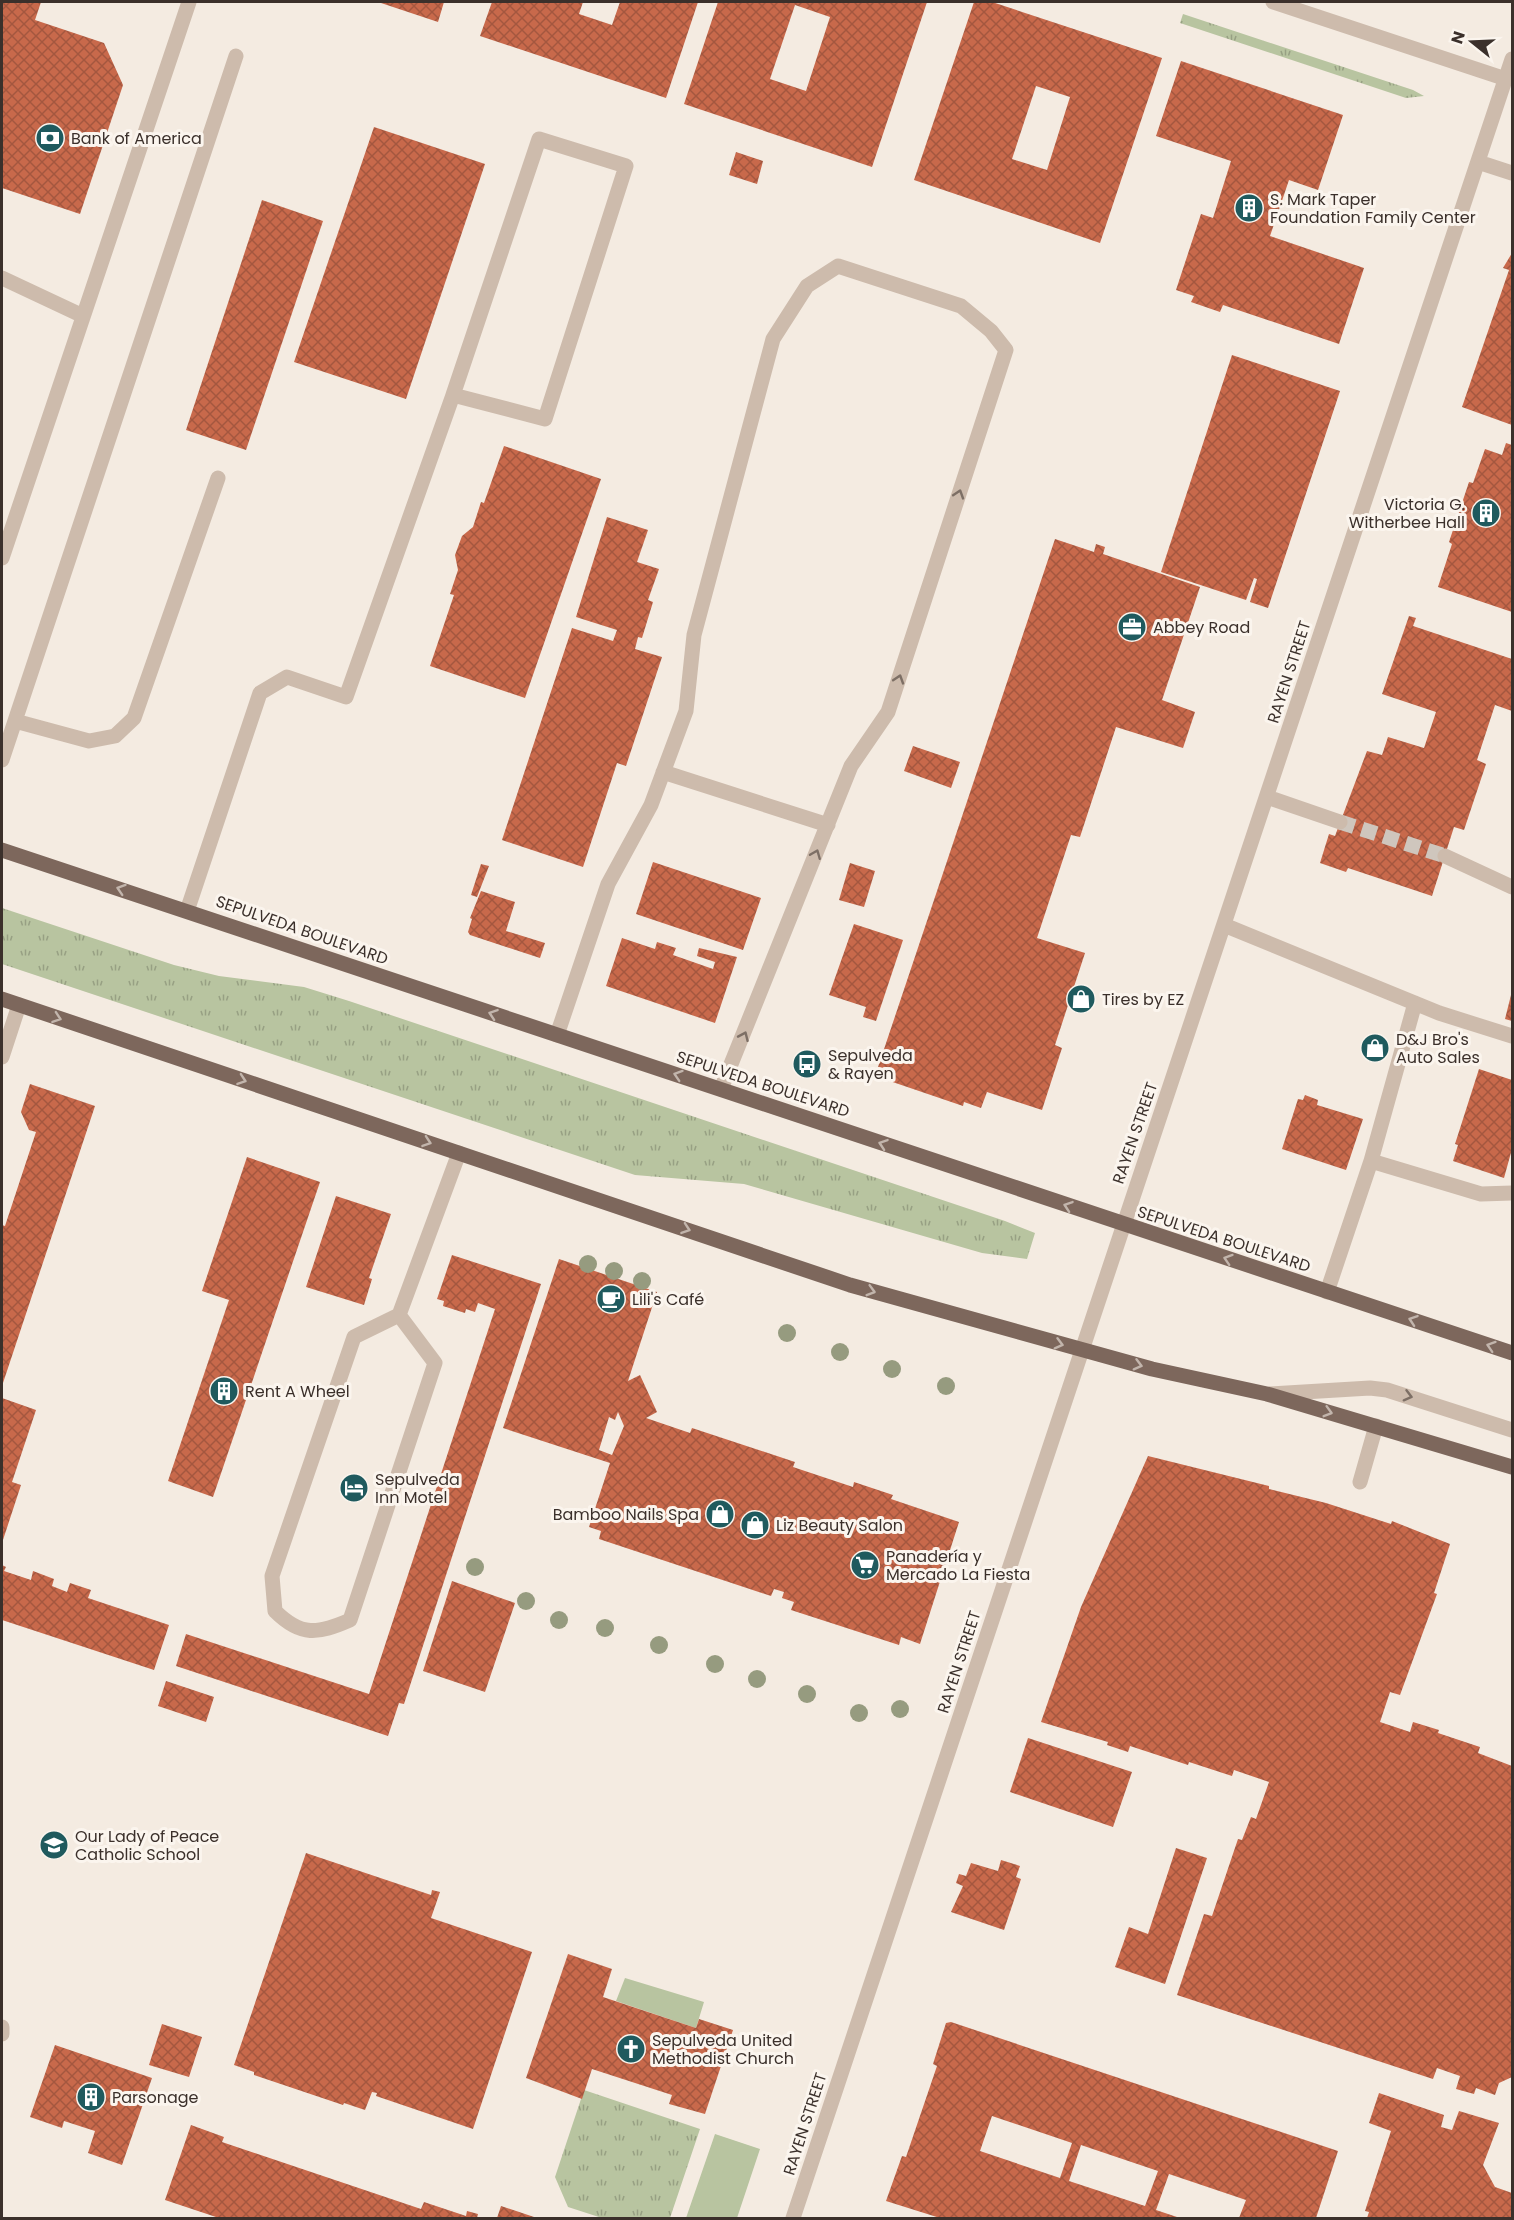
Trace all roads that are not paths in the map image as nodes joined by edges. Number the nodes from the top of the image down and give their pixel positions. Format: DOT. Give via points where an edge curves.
graph roads {
  1 [pos="189,2"];
  2 [pos="1273,2"];
  3 [pos="236,56"];
  4 [pos="1512,59"];
  5 [pos="1506,79"];
  6 [pos="1478,162"];
  7 [pos="1512,173"];
  8 [pos="2,278"];
  9 [pos="83,316"];
  10 [pos="453,395"];
  11 [pos="218,478"];
  12 [pos="2,558"];
  13 [pos="15,721"];
  14 [pos="2,760"];
  15 [pos="663,772"];
  16 [pos="1267,797"];
  17 [pos="1340,822"];
  18 [pos="828,825"];
  19 [pos="2,850"];
  20 [pos="1445,856"];
  21 [pos="1512,887"];
  22 [pos="187,911"];
  23 [pos="1224,925"];
  24 [pos="2,999"];
  25 [pos="1415,1003"];
  26 [pos="19,1005"];
  27 [pos="557,1035"];
  28 [pos="1512,1036"];
  29 [pos="2,1057"];
  30 [pos="721,1089"];
  31 [pos="459,1153"];
  32 [pos="1371,1161"];
  33 [pos="1512,1193"];
  34 [pos="1124,1224"];
  35 [pos="1327,1292"];
  36 [pos="399,1315"];
  37 [pos="1082,1350"];
  38 [pos="1512,1353"];
  39 [pos="1267,1394"];
  40 [pos="1376,1426"];
  41 [pos="1512,1430"];
  42 [pos="1512,1467"];
  43 [pos="1360,1482"];
  44 [pos="2,2027"];
  45 [pos="2,2034"];
  46 [pos="793,2218"];
  1 -- 9 [label="street"];
  2 -- 5 [label="street"];
  3 -- 13 [label="street"];
  4 -- 5 [label="street, RAYEN STREET"];
  5 -- 6 [label="street, RAYEN STREET"];
  6 -- 7 [label="street"];
  6 -- 16 [label="street, RAYEN STREET"];
  8 -- 9 [label="street"];
  9 -- 12 [label="street"];
  10 -- 10 [label="street" via="544,419 626,166 539,139"];
  10 -- 22 [label="street" via="346,697 287,677 260,693"];
  11 -- 13 [label="street" via="134,718 115,736 89,741"];
  13 -- 14 [label="street"];
  15 -- 18 [label="street"];
  18 -- 15 [label="street, one-way" via="852,766 888,712 1006,350 991,331 961,306 838,266 807,286 773,339 694,635 686,711"];
  15 -- 27 [label="street" via="651,805 608,884"];
  16 -- 17 [label="street"];
  16 -- 23 [label="street, RAYEN STREET"];
  30 -- 18 [label="street, one-way"];
  22 -- 19 [label="main road, SEPULVEDA BOULEVARD, one-way"];
  20 -- 21 [label="street"];
  27 -- 22 [label="main road, SEPULVEDA BOULEVARD, one-way"];
  23 -- 25 [label="street"];
  23 -- 34 [label="street, RAYEN STREET"];
  24 -- 26 [label="main road"];
  25 -- 28 [label="street"];
  25 -- 32 [label="street"];
  26 -- 29 [label="street"];
  26 -- 31 [label="main road, one-way"];
  30 -- 27 [label="main road, SEPULVEDA BOULEVARD, one-way"];
  34 -- 30 [label="main road, SEPULVEDA BOULEVARD, one-way"];
  31 -- 36 [label="street"];
  31 -- 37 [label="main road, one-way" via="850,1285"];
  32 -- 33 [label="street" via="1481,1194"];
  32 -- 35 [label="street"];
  35 -- 34 [label="main road, SEPULVEDA BOULEVARD, one-way"];
  34 -- 37 [label="street, RAYEN STREET"];
  38 -- 35 [label="main road, SEPULVEDA BOULEVARD, one-way"];
  36 -- 36 [label="street" via="354,1337 272,1576 274,1611 290,1626 322,1631 350,1620 435,1363"];
  37 -- 39 [label="main road, one-way"];
  37 -- 46 [label="street, RAYEN STREET"];
  39 -- 40 [label="main road, one-way"];
  39 -- 41 [label="street, one-way" via="1387,1390"];
  40 -- 42 [label="main road"];
  40 -- 43 [label="street"];
  44 -- 45 [label="street"];
}
